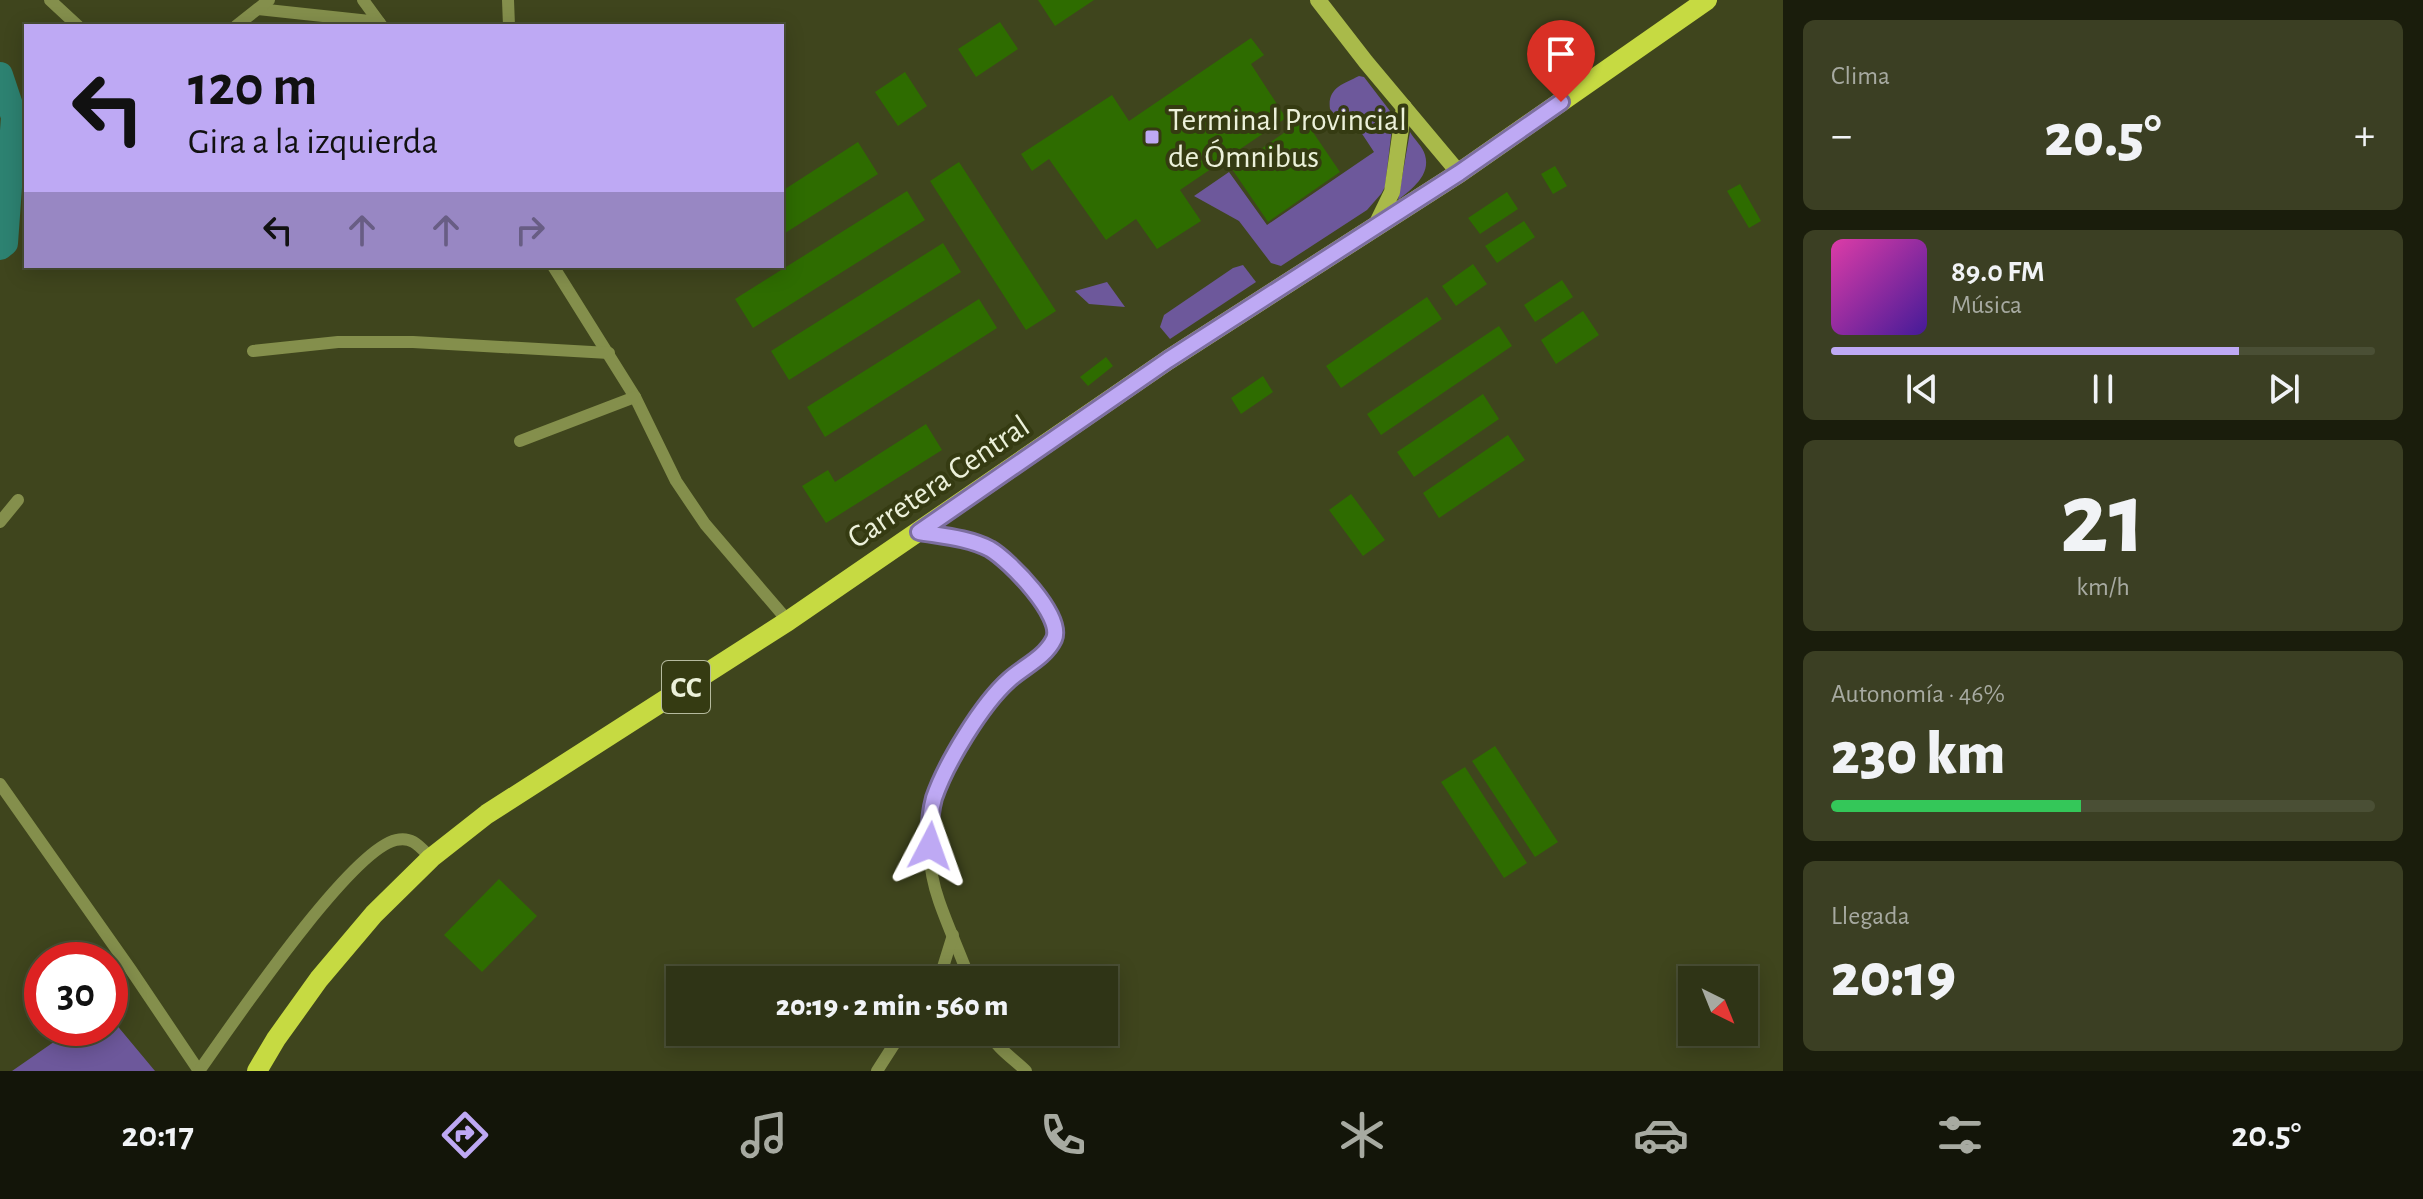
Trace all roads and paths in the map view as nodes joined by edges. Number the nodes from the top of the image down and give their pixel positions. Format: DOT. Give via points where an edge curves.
graph roads {
  1 [pos="50,0"];
  2 [pos="269,0"];
  3 [pos="363,0"];
  4 [pos="508,0"];
  5 [pos="1318,0"];
  6 [pos="1707,0"];
  7 [pos="258,9"];
  8 [pos="76,24"];
  9 [pos="239,24"];
  10 [pos="381,24"];
  11 [pos="509,24"];
  12 [pos="1404,107"];
  13 [pos="1459,173"];
  14 [pos="1375,226"];
  15 [pos="554,268"];
  16 [pos="253,351"];
  17 [pos="609,353"];
  18 [pos="635,397"];
  19 [pos="520,441"];
  20 [pos="18,500"];
  21 [pos="0,522"];
  22 [pos="919,532"];
  23 [pos="788,621"];
  24 [pos="0,784"];
  25 [pos="431,858"];
  26 [pos="953,935"];
  27 [pos="943,966"];
  28 [pos="965,966"];
  29 [pos="893,1046"];
  30 [pos="999,1046"];
  31 [pos="1022,1070"];
  32 [pos="199,1071"];
  33 [pos="257,1071"];
  34 [pos="877,1071"];
  1 -- 8 [label="street"];
  2 -- 7 [label="street"];
  3 -- 10 [label="street"];
  4 -- 11 [label="street"];
  5 -- 12 [label="street"];
  6 -- 13 [label="main road, Carretera Central / CC"];
  7 -- 9 [label="street"];
  7 -- 10 [label="street"];
  12 -- 13 [label="street"];
  12 -- 14 [label="street" via="1392,192"];
  13 -- 14 [label="main road, Carretera Central / CC"];
  14 -- 22 [label="main road, Carretera Central / CC" via="1168,360"];
  15 -- 17 [label="street"];
  16 -- 17 [label="street" via="338,342 413,342"];
  17 -- 18 [label="street"];
  18 -- 19 [label="street"];
  18 -- 23 [label="street" via="676,481 705,524"];
  20 -- 21 [label="street"];
  22 -- 23 [label="main road, Carretera Central / CC"];
  22 -- 26 [label="street" via="990,549 1012,566 1051,615 1056,630 1042,655 1008,681 979,715 934,798 931,862"];
  23 -- 25 [label="main road, Carretera Central / CC" via="487,814"];
  24 -- 32 [label="street"];
  25 -- 32 [label="street" via="407,839 392,840 366,857 307,923"];
  25 -- 33 [label="main road, Carretera Central / CC" via="319,979"];
  26 -- 27 [label="street"];
  26 -- 28 [label="street"];
  29 -- 34 [label="street"];
  30 -- 31 [label="street"];
}
